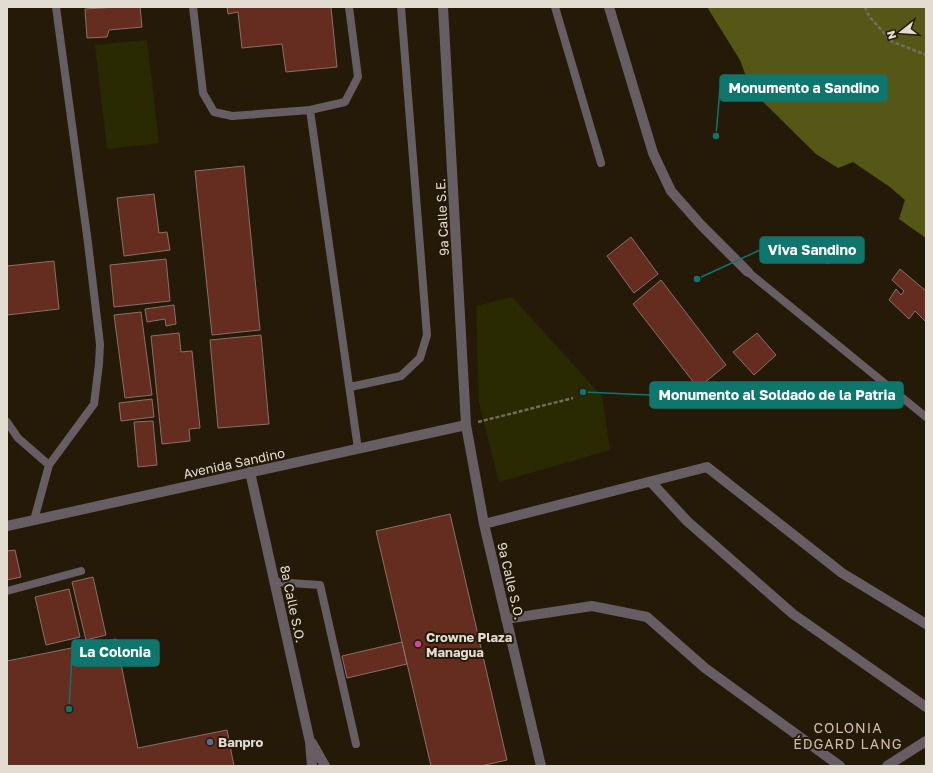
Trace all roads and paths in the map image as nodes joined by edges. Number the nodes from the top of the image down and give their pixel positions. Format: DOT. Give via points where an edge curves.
graph roads {
  1 [pos="56,7"];
  2 [pos="193,7"];
  3 [pos="350,7"];
  4 [pos="401,7"];
  5 [pos="443,7"];
  6 [pos="555,7"];
  7 [pos="608,7"];
  8 [pos="865,7"];
  9 [pos="926,56"];
  10 [pos="310,110"];
  11 [pos="601,163"];
  12 [pos="748,272"];
  13 [pos="350,387"];
  14 [pos="573,398"];
  15 [pos="926,417"];
  16 [pos="489,419"];
  17 [pos="7,422"];
  18 [pos="466,425"];
  19 [pos="358,449"];
  20 [pos="49,465"];
  21 [pos="250,472"];
  22 [pos="650,482"];
  23 [pos="34,520"];
  24 [pos="484,524"];
  25 [pos="7,526"];
  26 [pos="81,571"];
  27 [pos="275,582"];
  28 [pos="7,591"];
  29 [pos="506,619"];
  30 [pos="926,624"];
  31 [pos="926,707"];
  32 [pos="926,741"];
  33 [pos="310,742"];
  34 [pos="356,744"];
  35 [pos="312,766"];
  36 [pos="325,766"];
  37 [pos="541,766"];
  38 [pos="840,766"];
  39 [pos="888,766"];
  1 -- 20 [label="lane" via="100,344 94,404"];
  2 -- 10 [label="lane" via="203,93 214,112 232,116"];
  3 -- 10 [label="lane" via="358,77 345,102"];
  4 -- 13 [label="lane" via="427,335 420,358 401,376"];
  5 -- 18 [label="street, 9a Calle S.E."];
  6 -- 11 [label="lane"];
  7 -- 12 [label="street" via="653,153 671,191"];
  8 -- 9 [label="path" via="869,16 891,41"];
  10 -- 13 [label="lane"];
  12 -- 15 [label="lane"];
  13 -- 19 [label="lane"];
  14 -- 16 [label="path"];
  17 -- 20 [label="lane" via="18,438"];
  18 -- 19 [label="street, Avenida Sandino"];
  18 -- 24 [label="street, 9a Calle S.O."];
  19 -- 21 [label="street, Avenida Sandino"];
  20 -- 23 [label="lane"];
  21 -- 23 [label="street, Avenida Sandino"];
  21 -- 27 [label="street, 8a Calle S.O."];
  22 -- 24 [label="street"];
  22 -- 30 [label="street" via="707,468 842,573"];
  22 -- 31 [label="street" via="687,521 793,614"];
  23 -- 25 [label="street, Avenida Sandino"];
  24 -- 29 [label="street, 9a Calle S.O."];
  26 -- 28 [label="lane"];
  27 -- 33 [label="street, 8a Calle S.O."];
  27 -- 34 [label="lane" via="320,585"];
  29 -- 37 [label="street, 9a Calle S.O."];
  29 -- 38 [label="street" via="592,606 647,617 705,668"];
  32 -- 39 [label="street"];
  33 -- 35 [label="street, 8a Calle S.O."];
  33 -- 36 [label="street, 8a Calle S.O."];
}
